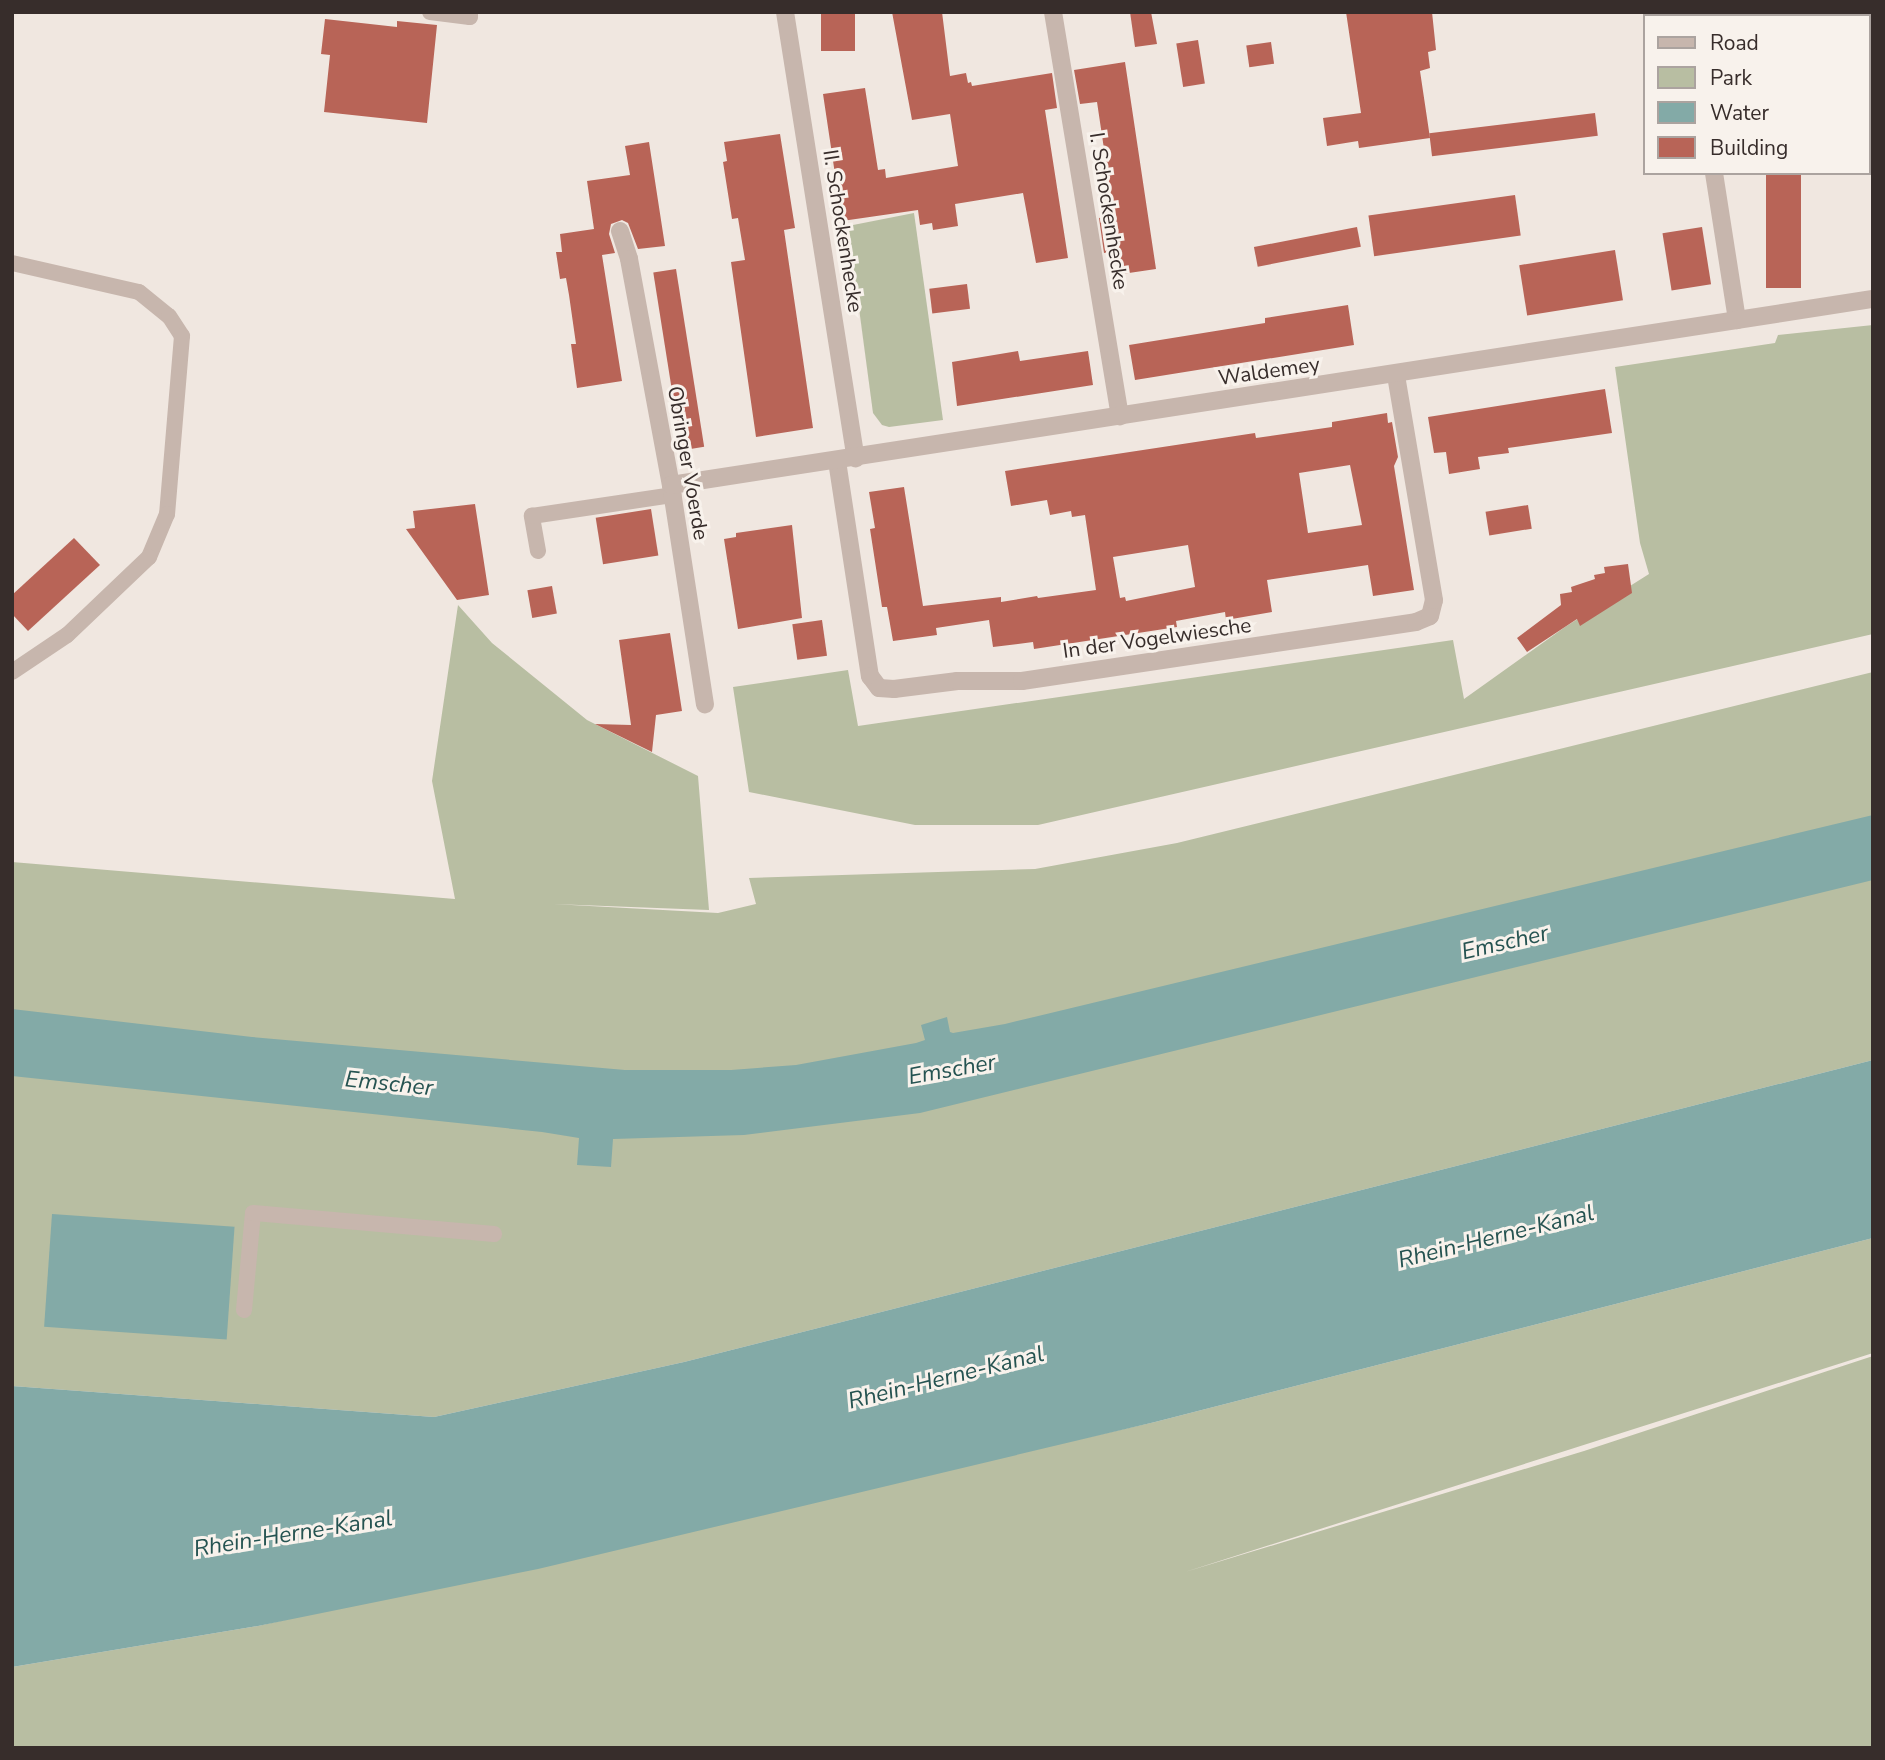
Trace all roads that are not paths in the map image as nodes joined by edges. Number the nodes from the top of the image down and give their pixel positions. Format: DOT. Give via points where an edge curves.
graph roads {
  1 [pos="430,12"];
  2 [pos="785,12"];
  3 [pos="1053,12"];
  4 [pos="470,15"];
  5 [pos="1714,175"];
  6 [pos="620,231"];
  7 [pos="12,263"];
  8 [pos="1873,299"];
  9 [pos="1737,320"];
  10 [pos="1396,375"];
  11 [pos="1120,416"];
  12 [pos="856,458"];
  13 [pos="837,461"];
  14 [pos="672,490"];
  15 [pos="538,551"];
  16 [pos="12,672"];
  17 [pos="705,704"];
  18 [pos="494,1234"];
  19 [pos="244,1311"];
  1 -- 4 [label="lane"];
  2 -- 12 [label="street, II. Schockenhecke"];
  3 -- 11 [label="street, I. Schockenhecke"];
  5 -- 9 [label="street"];
  6 -- 14 [label="street, Obringer Voerde"];
  7 -- 16 [label="lane" via="139,292 169,316 182,336 167,514 149,557 67,635"];
  8 -- 9 [label="street, Waldemey"];
  9 -- 10 [label="street, Waldemey"];
  10 -- 11 [label="street, Waldemey"];
  10 -- 13 [label="street, In der Vogelwiesche" via="1434,600 1430,615 1416,622 1022,681 879,688 870,676"];
  11 -- 12 [label="street, Waldemey"];
  12 -- 13 [label="street, Waldemey"];
  13 -- 14 [label="street, Waldemey"];
  14 -- 15 [label="lane" via="532,516"];
  14 -- 17 [label="street, Obringer Voerde"];
  18 -- 19 [label="lane" via="253,1213"];
}
